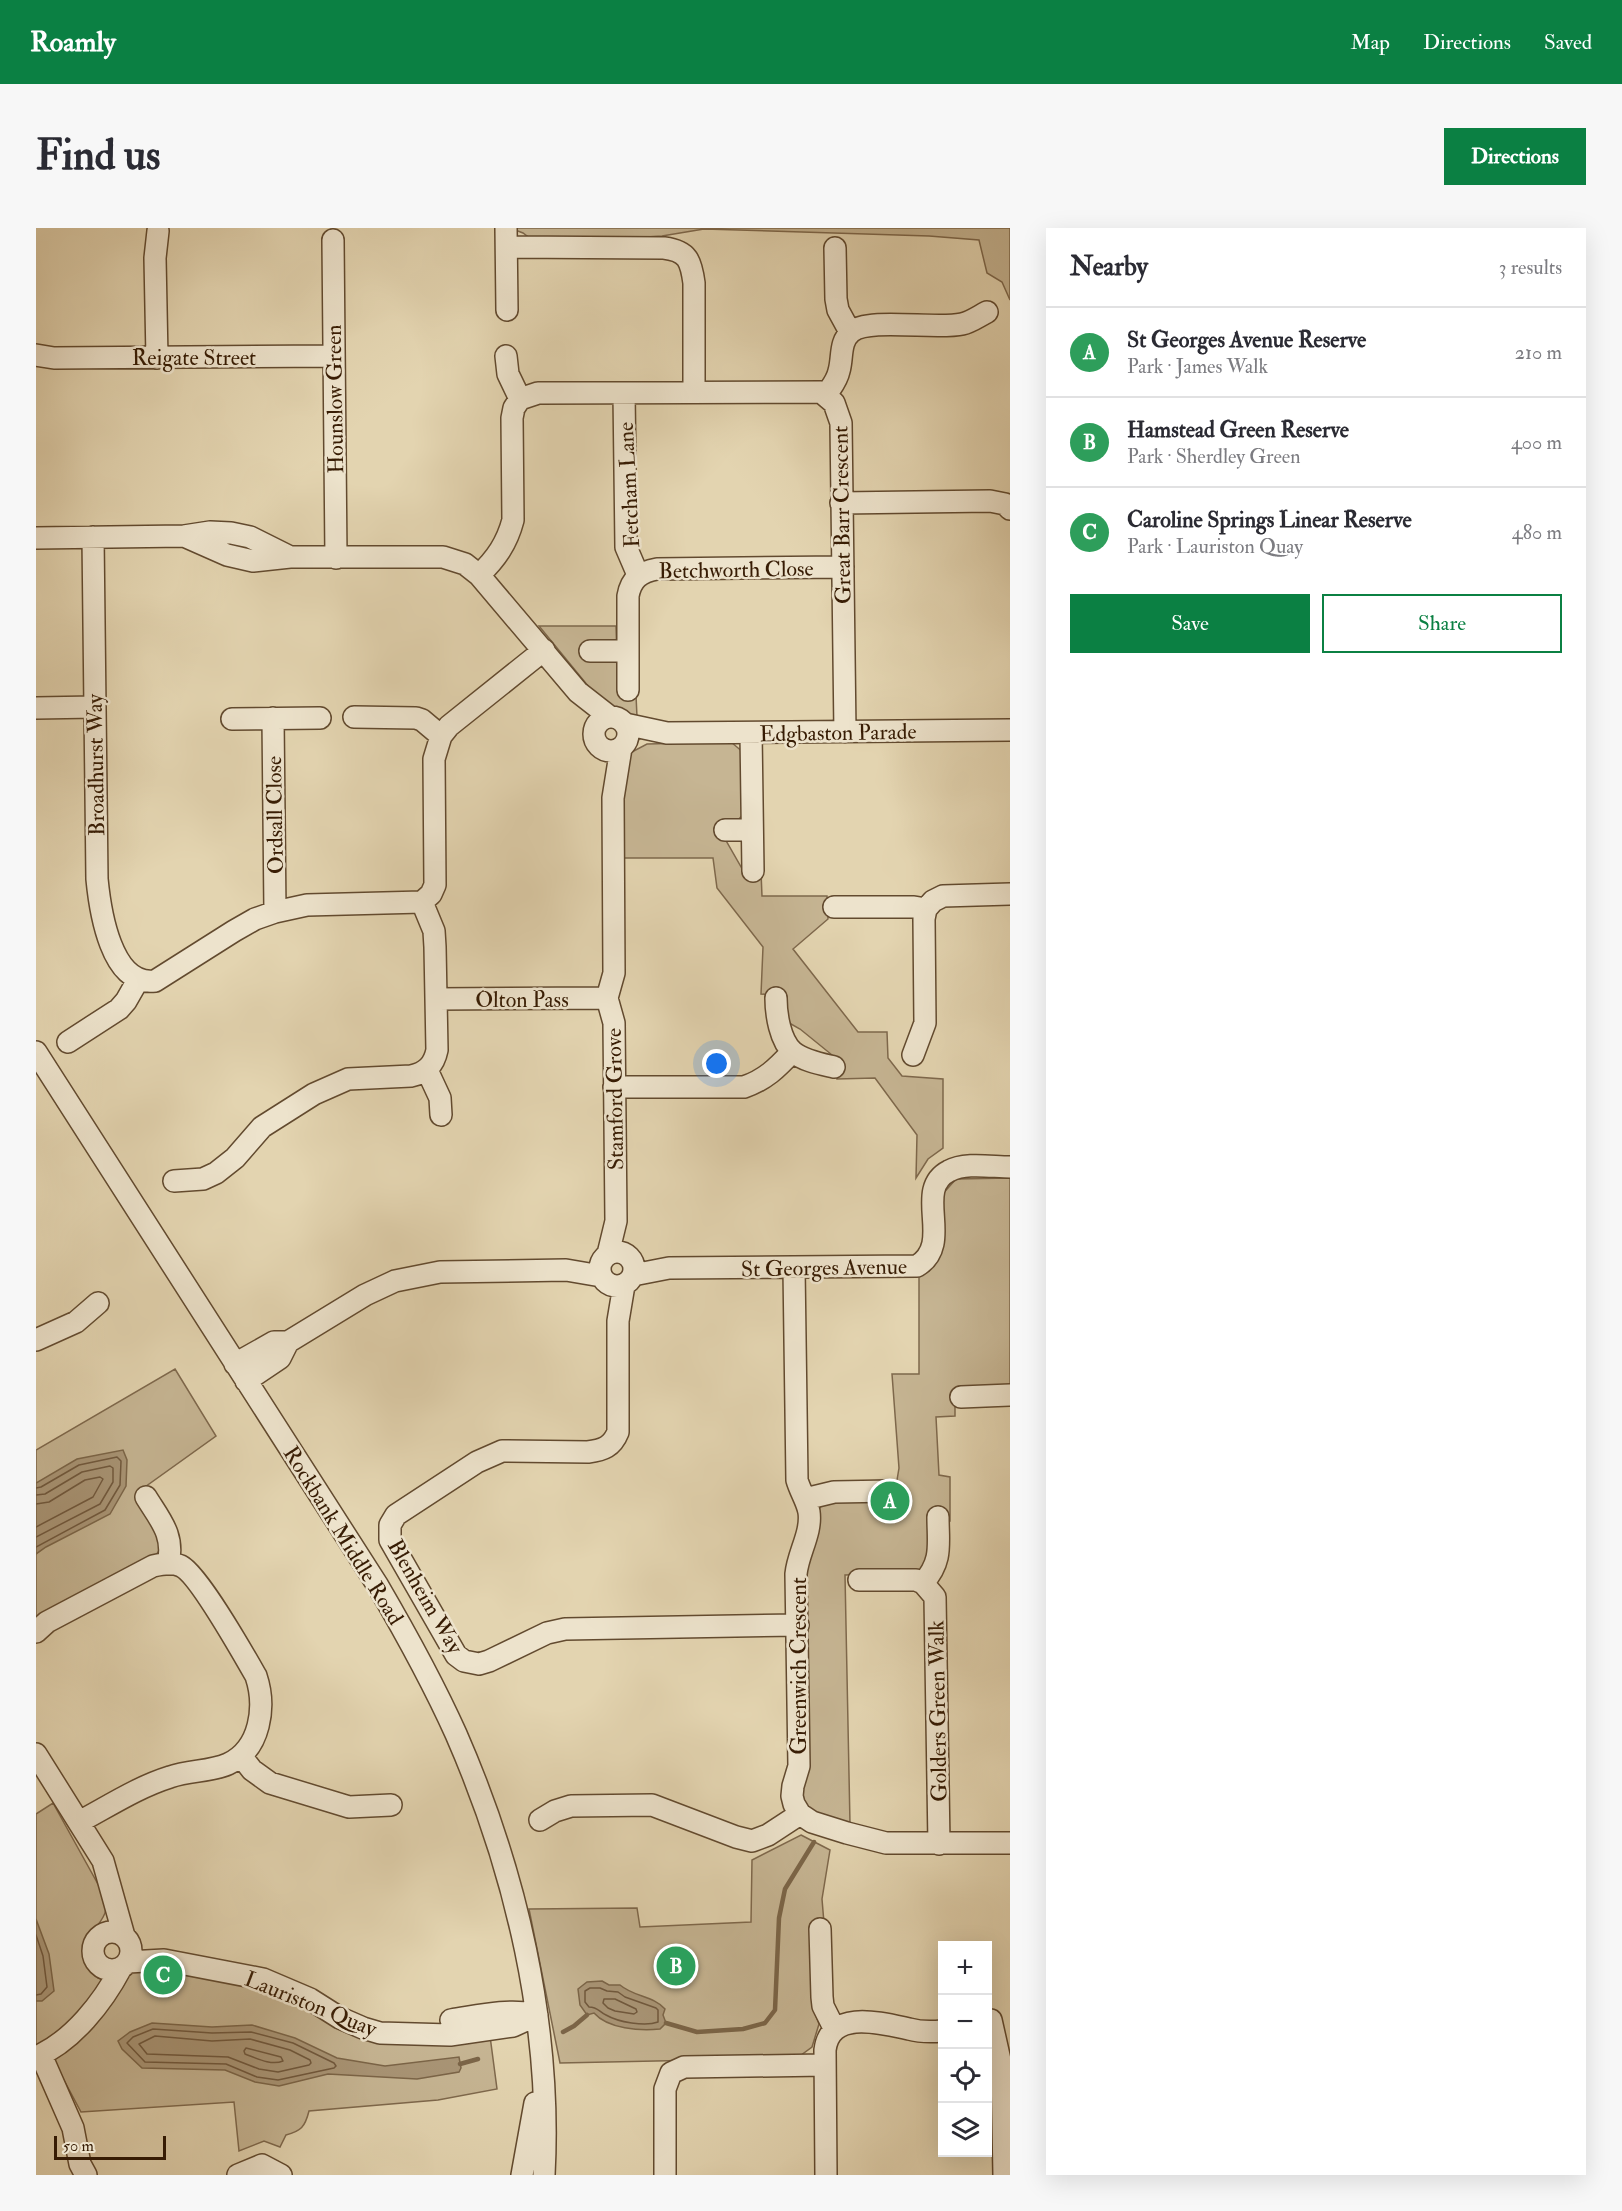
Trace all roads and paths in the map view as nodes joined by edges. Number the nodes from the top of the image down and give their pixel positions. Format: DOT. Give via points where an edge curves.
graph roads {
  1 [pos="158,231"];
  2 [pos="507,238"];
  3 [pos="333,240"];
  4 [pos="835,248"];
  5 [pos="507,310"];
  6 [pos="987,312"];
  7 [pos="850,332"];
  8 [pos="334,356"];
  9 [pos="506,356"];
  10 [pos="157,358"];
  11 [pos="42,359"];
  12 [pos="694,392"];
  13 [pos="624,393"];
  14 [pos="826,395"];
  15 [pos="520,399"];
  16 [pos="841,503"];
  17 [pos="1010,509"];
  18 [pos="93,537"];
  19 [pos="36,538"];
  20 [pos="336,558"];
  21 [pos="843,567"];
  22 [pos="479,575"];
  23 [pos="638,575"];
  24 [pos="544,650"];
  25 [pos="590,651"];
  26 [pos="628,651"];
  27 [pos="628,690"];
  28 [pos="95,707"];
  29 [pos="36,708"];
  30 [pos="354,717"];
  31 [pos="273,718"];
  32 [pos="320,718"];
  33 [pos="232,719"];
  34 [pos="1010,730"];
  35 [pos="844,732"];
  36 [pos="751,733"];
  37 [pos="613,735"];
  38 [pos="441,736"];
  39 [pos="725,830"];
  40 [pos="752,830"];
  41 [pos="753,871"];
  42 [pos="1010,894"];
  43 [pos="422,902"];
  44 [pos="834,907"];
  45 [pos="926,909"];
  46 [pos="275,912"];
  47 [pos="138,980"];
  48 [pos="607,998"];
  49 [pos="776,998"];
  50 [pos="437,999"];
  51 [pos="68,1042"];
  52 [pos="36,1052"];
  53 [pos="792,1052"];
  54 [pos="913,1055"];
  55 [pos="834,1067"];
  56 [pos="427,1070"];
  57 [pos="614,1088"];
  58 [pos="441,1115"];
  59 [pos="1010,1167"];
  60 [pos="174,1181"];
  61 [pos="794,1268"];
  62 [pos="617,1269"];
  63 [pos="98,1303"];
  64 [pos="36,1340"];
  65 [pos="241,1372"];
  66 [pos="1010,1395"];
  67 [pos="961,1397"];
  68 [pos="891,1491"];
  69 [pos="146,1497"];
  70 [pos="805,1499"];
  71 [pos="938,1517"];
  72 [pos="168,1564"];
  73 [pos="859,1580"];
  74 [pos="923,1583"];
  75 [pos="798,1625"];
  76 [pos="36,1632"];
  77 [pos="36,1754"];
  78 [pos="241,1756"];
  79 [pos="391,1805"];
  80 [pos="800,1814"];
  81 [pos="540,1820"];
  82 [pos="79,1822"];
  83 [pos="1010,1843"];
  84 [pos="939,1844"];
  85 [pos="111,1890"];
  86 [pos="820,1929"];
  87 [pos="101,1936"];
  88 [pos="126,1952"];
  89 [pos="98,1964"];
  90 [pos="96,2006"];
  91 [pos="537,2015"];
  92 [pos="996,2020"];
  93 [pos="834,2028"];
  94 [pos="938,2031"];
  95 [pos="38,2056"];
  96 [pos="825,2065"];
  97 [pos="542,2066"];
  98 [pos="86,2175"];
  99 [pos="238,2175"];
  100 [pos="281,2175"];
  101 [pos="522,2175"];
  102 [pos="544,2175"];
  103 [pos="665,2175"];
  104 [pos="826,2175"];
  105 [pos="1004,2175"];
  1 -- 10 [label="street"];
  2 -- 5 [label="street"];
  2 -- 12 [label="street" via="664,248 686,256 694,283"];
  3 -- 8 [label="street, Hounslow Green"];
  4 -- 7 [label="street" via="836,299"];
  6 -- 7 [label="street" via="960,324 867,326"];
  7 -- 14 [label="street" via="841,350 836,381"];
  8 -- 10 [label="street, Reigate Street"];
  8 -- 20 [label="street, Hounslow Green"];
  9 -- 15 [label="street" via="508,374"];
  10 -- 11 [label="street, Reigate Street"];
  12 -- 13 [label="street, Great Barr Crescent"];
  12 -- 14 [label="street, Great Barr Crescent" via="812,391"];
  13 -- 15 [label="street, Great Barr Crescent" via="538,393"];
  13 -- 23 [label="street, Fetcham Lane" via="626,547"];
  14 -- 16 [label="street, Great Barr Crescent" via="834,403 841,423"];
  15 -- 22 [label="street" via="512,418 513,520 495,560"];
  16 -- 17 [label="street" via="990,501"];
  16 -- 21 [label="street, Great Barr Crescent"];
  18 -- 19 [label="street"];
  18 -- 20 [label="street" via="184,536 254,561"];
  18 -- 28 [label="street, Broadhurst Way"];
  20 -- 22 [label="street" via="443,557 465,564"];
  21 -- 23 [label="street, Betchworth Close" via="657,569"];
  21 -- 35 [label="street, Great Barr Crescent"];
  22 -- 24 [label="street"];
  23 -- 26 [label="street, Betchworth Close" via="628,596"];
  24 -- 37 [label="street"];
  24 -- 38 [label="street"];
  25 -- 26 [label="street"];
  26 -- 27 [label="street, Betchworth Close"];
  28 -- 29 [label="street"];
  28 -- 47 [label="street, Broadhurst Way" via="99,904 122,966"];
  30 -- 38 [label="street" via="416,718"];
  31 -- 32 [label="street"];
  31 -- 33 [label="street"];
  31 -- 46 [label="street, Ordsall Close"];
  34 -- 35 [label="street, Edgbaston Parade"];
  35 -- 36 [label="street, Edgbaston Parade"];
  36 -- 37 [label="street, Edgbaston Parade"];
  36 -- 40 [label="street"];
  37 -- 48 [label="street, Stamford Grove" via="614,973"];
  38 -- 43 [label="street" via="434,759 435,885"];
  39 -- 40 [label="street"];
  40 -- 41 [label="street"];
  42 -- 45 [label="street" via="943,896"];
  43 -- 46 [label="street" via="307,905"];
  43 -- 50 [label="street" via="434,931"];
  44 -- 45 [label="street"];
  45 -- 54 [label="street" via="925,1023"];
  46 -- 47 [label="street" via="234,931 165,976 154,981"];
  47 -- 51 [label="street" via="119,1009"];
  48 -- 50 [label="street, Olton Pass"];
  48 -- 57 [label="street, Stamford Grove" via="614,1023"];
  49 -- 53 [label="street" via="776,1016"];
  50 -- 56 [label="street" via="437,1050 435,1061"];
  52 -- 65 [label="street, Rockbank Middle Road"];
  53 -- 55 [label="street"];
  53 -- 57 [label="street" via="772,1073 744,1087"];
  56 -- 58 [label="street" via="440,1098"];
  56 -- 60 [label="street" via="411,1076 348,1079 314,1094 262,1127 216,1173 203,1179"];
  57 -- 62 [label="street, Stamford Grove"];
  59 -- 61 [label="street, St Georges Avenue" via="962,1167 949,1170 940,1178 933,1192 932,1252 917,1266"];
  61 -- 62 [label="street, St Georges Avenue"];
  61 -- 70 [label="street, Greenwich Crescent" via="797,1480"];
  62 -- 65 [label="street, St Georges Avenue" via="440,1272 395,1281 288,1342 280,1358"];
  62 -- 75 [label="street, Blenheim Way" via="618,1432 610,1445 588,1452 502,1451 477,1462 392,1519 390,1540 456,1655 478,1664 547,1633 565,1629"];
  63 -- 64 [label="street" via="76,1322"];
  65 -- 91 [label="street, Rockbank Middle Road" via="378,1586 456,1734 504,1867"];
  66 -- 67 [label="street"];
  68 -- 70 [label="street" via="834,1492"];
  69 -- 72 [label="street" via="168,1533"];
  70 -- 75 [label="street, Greenwich Crescent" via="809,1516 798,1559"];
  71 -- 74 [label="street" via="939,1555"];
  72 -- 76 [label="street" via="153,1566 47,1622"];
  72 -- 78 [label="street" via="180,1566 197,1581 256,1676 262,1692 262,1714 255,1735"];
  73 -- 74 [label="street" via="909,1579"];
  74 -- 84 [label="street, Golders Green Walk" via="935,1597 936,1606"];
  75 -- 80 [label="street, Greenwich Crescent" via="799,1766 792,1796"];
  77 -- 82 [label="street"];
  78 -- 79 [label="street" via="270,1783 348,1807"];
  78 -- 82 [label="street" via="217,1768 171,1776 143,1787"];
  80 -- 81 [label="street" via="752,1841 652,1805 571,1806"];
  80 -- 84 [label="street" via="812,1822 886,1843"];
  82 -- 85 [label="street" via="103,1861"];
  83 -- 84 [label="street"];
  85 -- 87 [label="street"];
  85 -- 88 [label="street"];
  86 -- 93 [label="street" via="823,2006"];
  87 -- 88 [label="street" via="113,1932"];
  87 -- 89 [label="street" via="93,1946"];
  88 -- 89 [label="street" via="109,1970"];
  88 -- 90 [label="street" via="112,1987"];
  88 -- 91 [label="street, Lauriston Quay" via="263,1979 340,2018 380,2033 450,2035 513,2026"];
  89 -- 90 [label="street"];
  90 -- 95 [label="street" via="64,2039"];
  91 -- 97 [label="street, Rockbank Middle Road"];
  92 -- 105 [label="street" via="1002,2069"];
  93 -- 94 [label="street" via="871,2021 911,2030"];
  93 -- 96 [label="street" via="826,2043"];
  95 -- 98 [label="street" via="73,2128"];
  96 -- 103 [label="street" via="684,2067 671,2073 665,2089"];
  96 -- 104 [label="street"];
  97 -- 101 [label="street, Rockbank Middle Road"];
  97 -- 102 [label="street, Rockbank Middle Road"];
  99 -- 100 [label="street" via="262,2165"];
}
